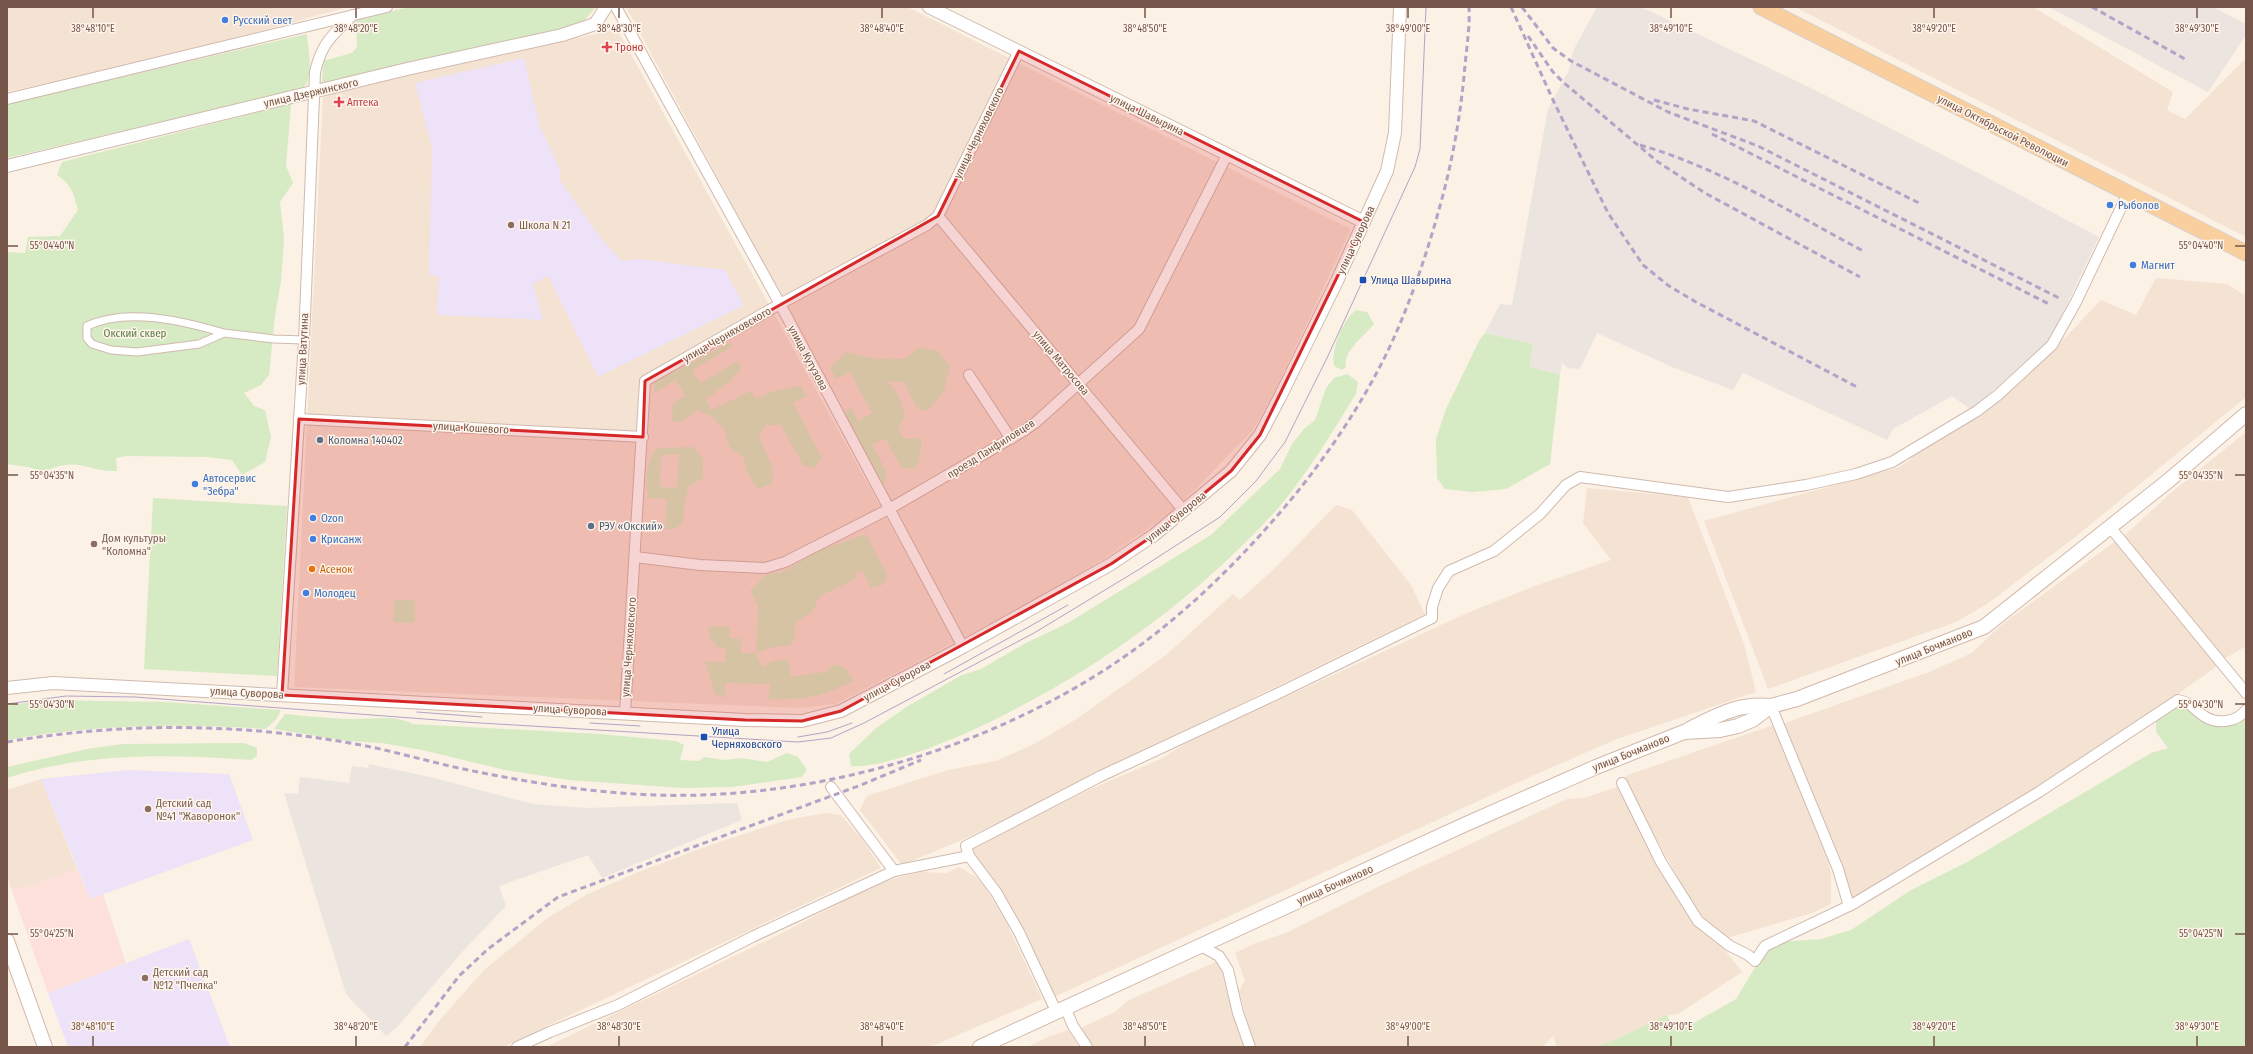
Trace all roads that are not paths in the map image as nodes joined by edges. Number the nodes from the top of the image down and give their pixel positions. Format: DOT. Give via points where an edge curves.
graph roads {
  1 [pos="387,7"];
  2 [pos="606,7"];
  3 [pos="616,7"];
  4 [pos="929,7"];
  5 [pos="1400,7"];
  6 [pos="1761,7"];
  7 [pos="353,15"];
  8 [pos="1019,52"];
  9 [pos="315,92"];
  10 [pos="7,99"];
  11 [pos="1227,155"];
  12 [pos="7,166"];
  13 [pos="2128,193"];
  14 [pos="938,216"];
  15 [pos="1364,222"];
  16 [pos="2246,253"];
  17 [pos="780,304"];
  18 [pos="224,333"];
  19 [pos="304,340"];
  20 [pos="969,375"];
  21 [pos="1078,383"];
  22 [pos="2246,414"];
  23 [pos="298,418"];
  24 [pos="642,437"];
  25 [pos="1011,439"];
  26 [pos="889,509"];
  27 [pos="1184,511"];
  28 [pos="2110,527"];
  29 [pos="635,557"];
  30 [pos="963,647"];
  31 [pos="7,688"];
  32 [pos="2246,693"];
  33 [pos="282,695"];
  34 [pos="1771,706"];
  35 [pos="2246,710"];
  36 [pos="625,713"];
  37 [pos="1622,783"];
  38 [pos="831,787"];
  39 [pos="969,856"];
  40 [pos="894,871"];
  41 [pos="1849,906"];
  42 [pos="7,941"];
  43 [pos="1201,946"];
  44 [pos="1060,1009"];
  45 [pos="45,1047"];
  46 [pos="517,1047"];
  47 [pos="980,1047"];
  48 [pos="1087,1047"];
  49 [pos="1250,1047"];
  1 -- 7 [label="street"];
  2 -- 9 [label="street, улица Дзержинского" via="595,24 562,35"];
  3 -- 17 [label="street, улица Кутузова"];
  4 -- 8 [label="street, улица Шавырина"];
  5 -- 15 [label="street, улица Суворова" via="1399,79 1392,152 1387,171"];
  6 -- 13 [label="main road, улица Октябрьской Революции"];
  7 -- 9 [label="street, улица Ватутина" via="325,43 319,54 315,72"];
  7 -- 10 [label="street"];
  8 -- 11 [label="street, улица Шавырина"];
  8 -- 14 [label="street, улица Черняховского"];
  9 -- 12 [label="street, улица Дзержинского"];
  9 -- 19 [label="street, улица Ватутина"];
  11 -- 15 [label="street, улица Шавырина"];
  11 -- 21 [label="street, проезд Панфиловцев" via="1139,329"];
  13 -- 16 [label="main road, улица Октябрьской Революции"];
  13 -- 39 [label="street" via="2076,302 2052,345 1993,399 1924,444 1892,462 1856,474 1728,497 1580,477 1566,485 1540,514 1494,551 1449,571 1438,588 1432,618 1095,780 966,846"];
  14 -- 17 [label="street, улица Черняховского" via="927,225"];
  14 -- 21 [label="street, улица Матросова"];
  15 -- 27 [label="street, улица Суворова" via="1260,435 1231,472"];
  17 -- 24 [label="street, улица Черняховского" via="645,381"];
  17 -- 26 [label="street, улица Кутузова"];
  18 -- 18 [label="street" via="198,344 137,352 111,350 92,344 87,338 87,326 98,321 123,318 172,319"];
  18 -- 19 [label="street"];
  19 -- 23 [label="street, улица Ватутина"];
  20 -- 25 [label="street"];
  21 -- 25 [label="street, проезд Панфиловцев" via="1035,423"];
  21 -- 27 [label="street, улица Матросова"];
  22 -- 28 [label="main road, улица Бочманово"];
  23 -- 24 [label="street, улица Кошевого"];
  23 -- 33 [label="street, улица Ватутина"];
  24 -- 29 [label="street, улица Черняховского"];
  25 -- 26 [label="street, проезд Панфиловцев"];
  26 -- 29 [label="street, проезд Панфиловцев" via="785,562 765,568 700,565"];
  26 -- 30 [label="street, улица Кутузова"];
  27 -- 30 [label="street, улица Суворова" via="1111,564"];
  28 -- 32 [label="street"];
  28 -- 34 [label="main road, улица Бочманово" via="1984,627 1797,699"];
  29 -- 36 [label="street, улица Черняховского"];
  30 -- 36 [label="street, улица Суворова" via="840,711 802,721"];
  31 -- 33 [label="street, улица Суворова" via="52,683"];
  33 -- 36 [label="street, улица Суворова"];
  34 -- 41 [label="street" via="1838,869"];
  34 -- 43 [label="main road, улица Бочманово" via="1741,706 1713,717 1684,732 1466,824"];
  35 -- 41 [label="street" via="2242,716 2230,721 2216,721 2204,717 2189,702 2178,700 2039,792"];
  37 -- 41 [label="street" via="1661,862 1698,921 1730,946 1748,954 1755,961 1765,946"];
  38 -- 40 [label="street"];
  39 -- 40 [label="street"];
  39 -- 44 [label="street" via="996,892"];
  40 -- 46 [label="street" via="754,936 618,1005"];
  42 -- 45 [label="main road"];
  43 -- 44 [label="main road, улица Бочманово"];
  43 -- 49 [label="street" via="1219,956 1228,970 1238,1013"];
  44 -- 47 [label="main road, улица Бочманово"];
  44 -- 48 [label="street"];
}
